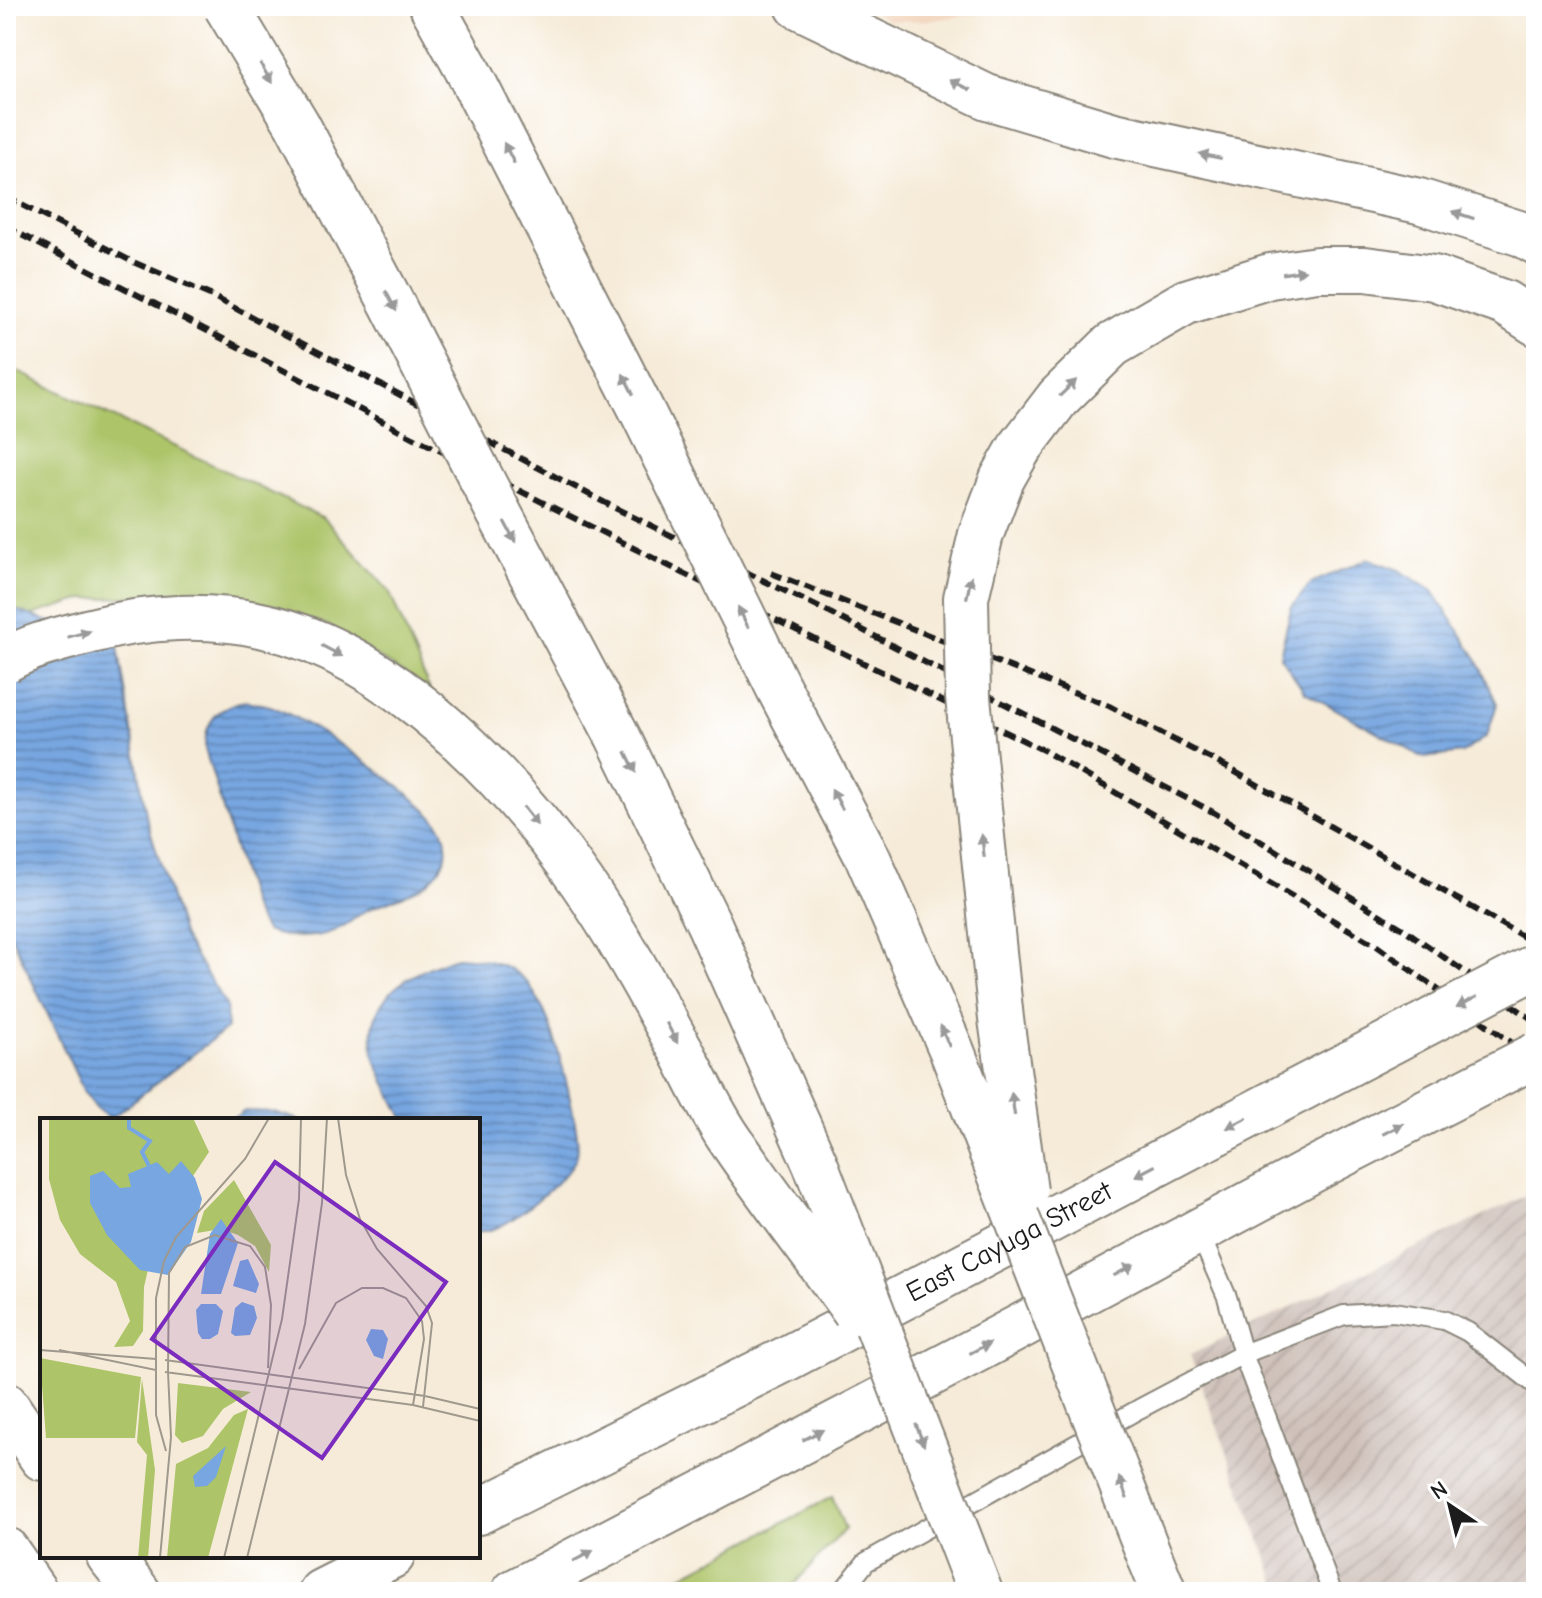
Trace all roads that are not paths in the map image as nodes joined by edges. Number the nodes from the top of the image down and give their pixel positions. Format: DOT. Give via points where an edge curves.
graph roads {
  1 [pos="226,6"];
  2 [pos="432,6"];
  3 [pos="798,6"];
  4 [pos="1536,242"];
  5 [pos="1536,323"];
  6 [pos="6,660"];
  7 [pos="1536,966"];
  8 [pos="1536,1055"];
  9 [pos="1198,1230"];
  10 [pos="1036,1264"];
  11 [pos="1243,1354"];
  12 [pos="892,1362"];
  13 [pos="1536,1385"];
  14 [pos="6,1405"];
  15 [pos="40,1455"];
  16 [pos="480,1511"];
  17 [pos="6,1550"];
  18 [pos="111,1558"];
  19 [pos="388,1558"];
  20 [pos="1157,1576"];
  21 [pos="35,1592"];
  22 [pos="138,1592"];
  23 [pos="321,1592"];
  24 [pos="514,1592"];
  25 [pos="842,1592"];
  26 [pos="980,1592"];
  27 [pos="1332,1592"];
  1 -- 12 [label="main road, one-way, bridge" via="297,124 625,750 815,1163"];
  10 -- 2 [label="main road, one-way, bridge" via="868,858"];
  4 -- 3 [label="main road, one-way" via="1419,201 1114,135 987,97"];
  10 -- 5 [label="main road, one-way, bridge" via="1001,1019 968,697 966,598 981,534 1002,479 1058,398 1112,345 1186,302 1270,276 1349,269 1434,278 1505,303"];
  6 -- 12 [label="main road, one-way, bridge" via="29,647 128,622 203,618 265,626 315,642 383,678 440,722 514,794 582,883 644,982 726,1134"];
  7 -- 16 [label="main road, East Cayuga Street, one-way, bridge" via="795,1355"];
  9 -- 8 [label="main road, one-way, bridge"];
  9 -- 11 [label="lane" via="1227,1297"];
  24 -- 9 [label="main road, one-way"];
  20 -- 10 [label="main road, one-way, bridge"];
  11 -- 13 [label="lane" via="1344,1315 1394,1312 1444,1320 1468,1332"];
  11 -- 25 [label="lane" via="866,1562"];
  11 -- 27 [label="lane"];
  12 -- 26 [label="main road, one-way, bridge"];
  14 -- 15 [label="main road"];
  17 -- 21 [label="main road"];
  18 -- 22 [label="main road"];
  19 -- 23 [label="main road"];
}
